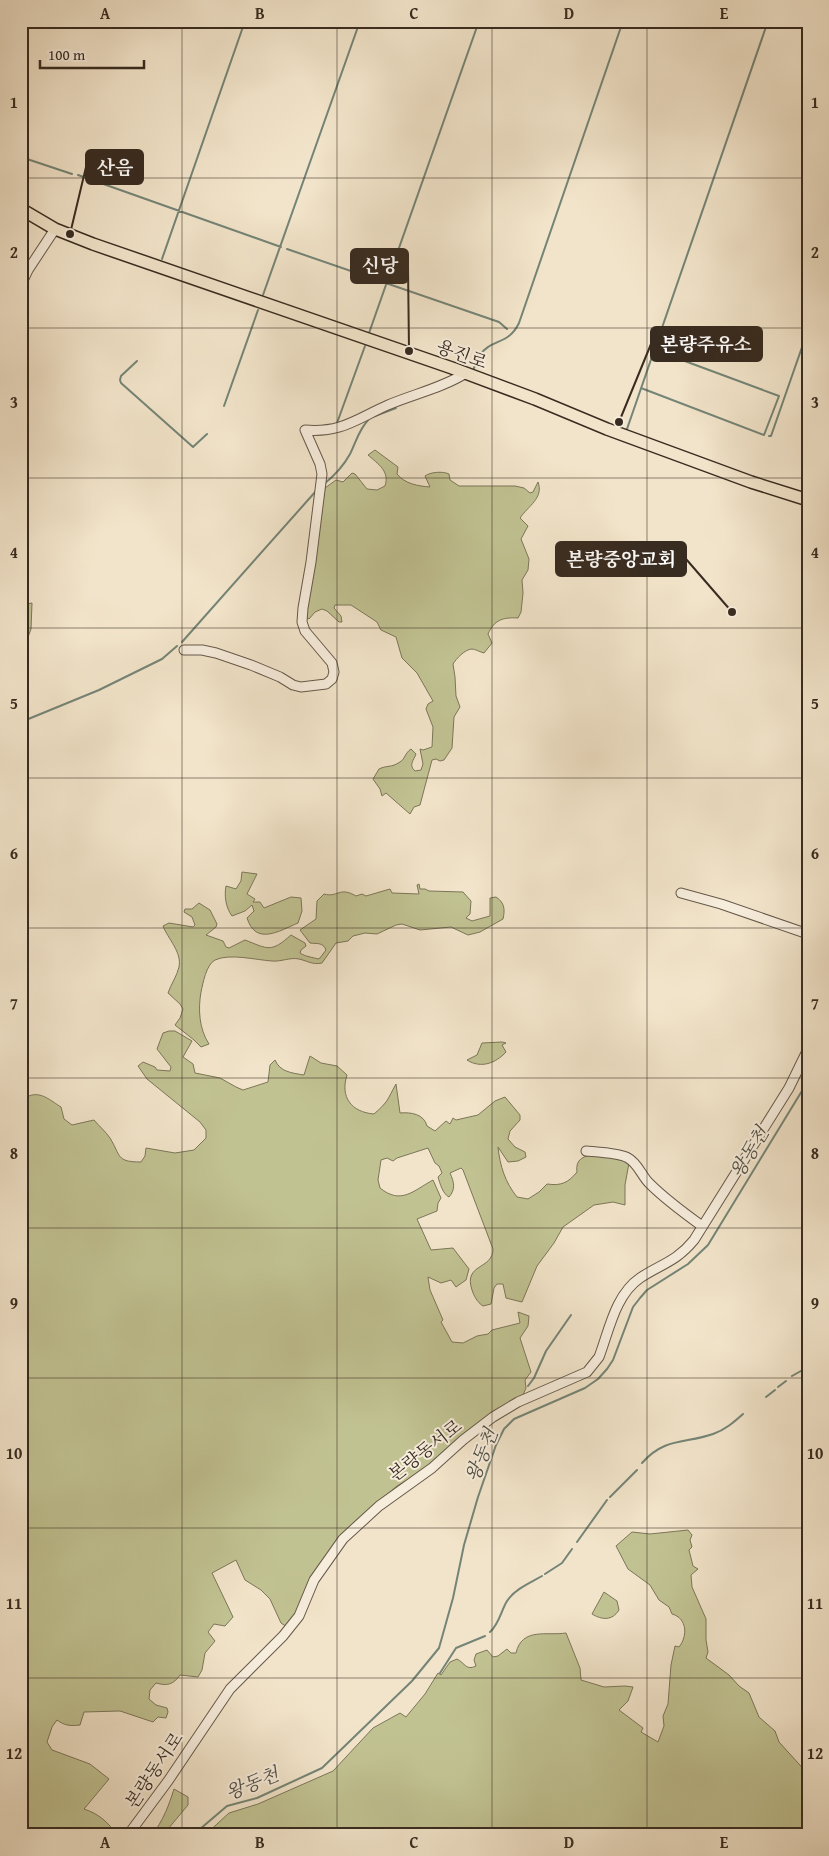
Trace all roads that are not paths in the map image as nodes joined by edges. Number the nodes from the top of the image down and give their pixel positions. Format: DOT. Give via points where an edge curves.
graph roads {
  1 [pos="21,209"];
  2 [pos="55,229"];
  3 [pos="21,285"];
  4 [pos="466,373"];
  5 [pos="808,500"];
  6 [pos="184,650"];
  7 [pos="681,893"];
  8 [pos="808,934"];
  9 [pos="808,1048"];
  10 [pos="586,1151"];
  11 [pos="702,1226"];
  12 [pos="128,1835"];
  1 -- 2 [label="main road, 용진로"];
  2 -- 3 [label="street"];
  2 -- 4 [label="main road, 용진로"];
  4 -- 5 [label="main road, 용진로" via="607,429"];
  4 -- 6 [label="street" via="334,430 305,430 322,474 302,622 305,631 332,663 332,679 326,684 301,687 242,662 202,650"];
  7 -- 8 [label="street"];
  9 -- 11 [label="street, 본량동서로" via="789,1088"];
  10 -- 11 [label="street" via="627,1156 649,1183"];
  11 -- 12 [label="street, 본량동서로" via="677,1258 640,1278 624,1294 599,1357 587,1372 518,1402 493,1417 432,1468 379,1506 343,1539 314,1580 300,1616 230,1689"];
}
